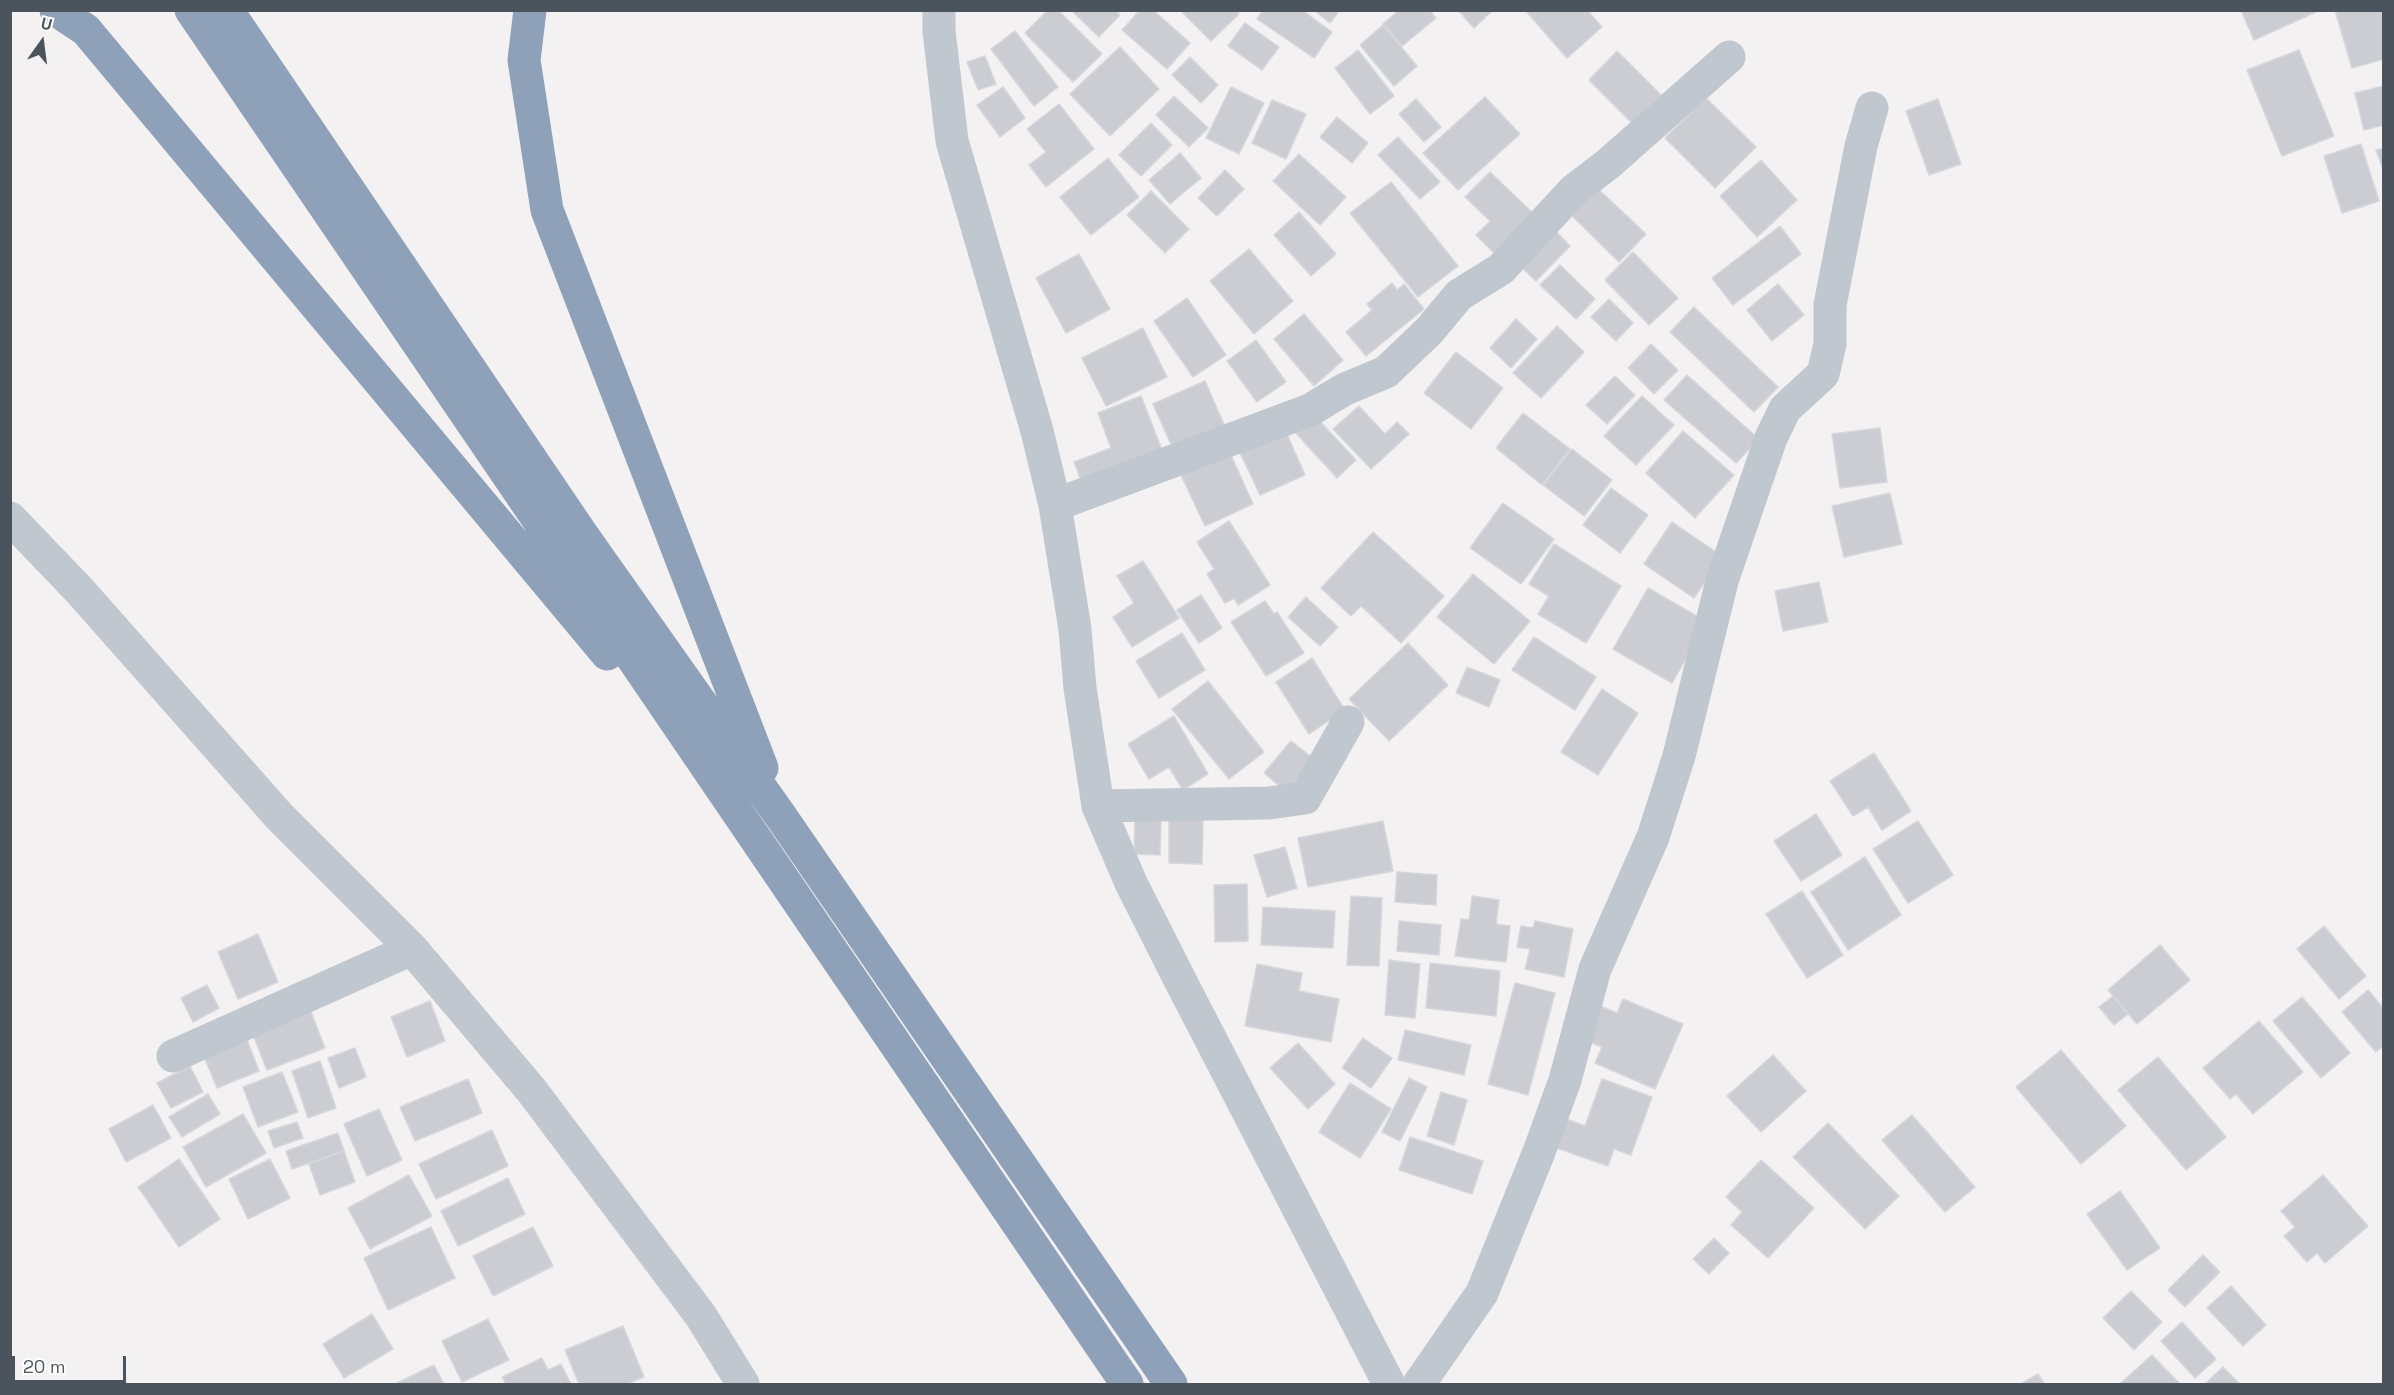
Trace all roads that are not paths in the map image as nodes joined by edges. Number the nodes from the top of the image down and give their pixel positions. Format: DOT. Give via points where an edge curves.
graph roads {
  1 [pos="56,10"];
  2 [pos="191,10"];
  3 [pos="227,10"];
  4 [pos="530,10"];
  5 [pos="947,17"];
  6 [pos="1729,57"];
  7 [pos="1872,108"];
  8 [pos="1055,505"];
  9 [pos="10,518"];
  10 [pos="1348,722"];
  11 [pos="729,801"];
  12 [pos="1098,806"];
  13 [pos="780,815"];
  14 [pos="412,949"];
  15 [pos="173,1056"];
  16 [pos="743,1384"];
  17 [pos="1127,1384"];
  18 [pos="1171,1384"];
  19 [pos="1389,1384"];
  20 [pos="1419,1384"];
  1 -- 11 [label="highway" via="86,30"];
  2 -- 11 [label="highway"];
  3 -- 13 [label="highway" via="581,532"];
  4 -- 13 [label="highway" via="524,60 547,210"];
  5 -- 8 [label="street" via="952,141"];
  6 -- 8 [label="street" via="1574,190 1501,269 1459,295 1386,372 1345,389 1310,410"];
  7 -- 20 [label="street" via="1830,305 1830,344 1822,374 1785,409 1771,438 1722,581 1679,756 1653,837 1595,969 1565,1080 1539,1152 1482,1293"];
  8 -- 12 [label="street"];
  9 -- 14 [label="street" via="80,591 279,816"];
  10 -- 12 [label="street" via="1305,798 1269,803"];
  11 -- 17 [label="highway"];
  12 -- 19 [label="street" via="1131,883"];
  13 -- 18 [label="highway"];
  14 -- 15 [label="street"];
  14 -- 16 [label="street" via="532,1091 701,1316"];
}
